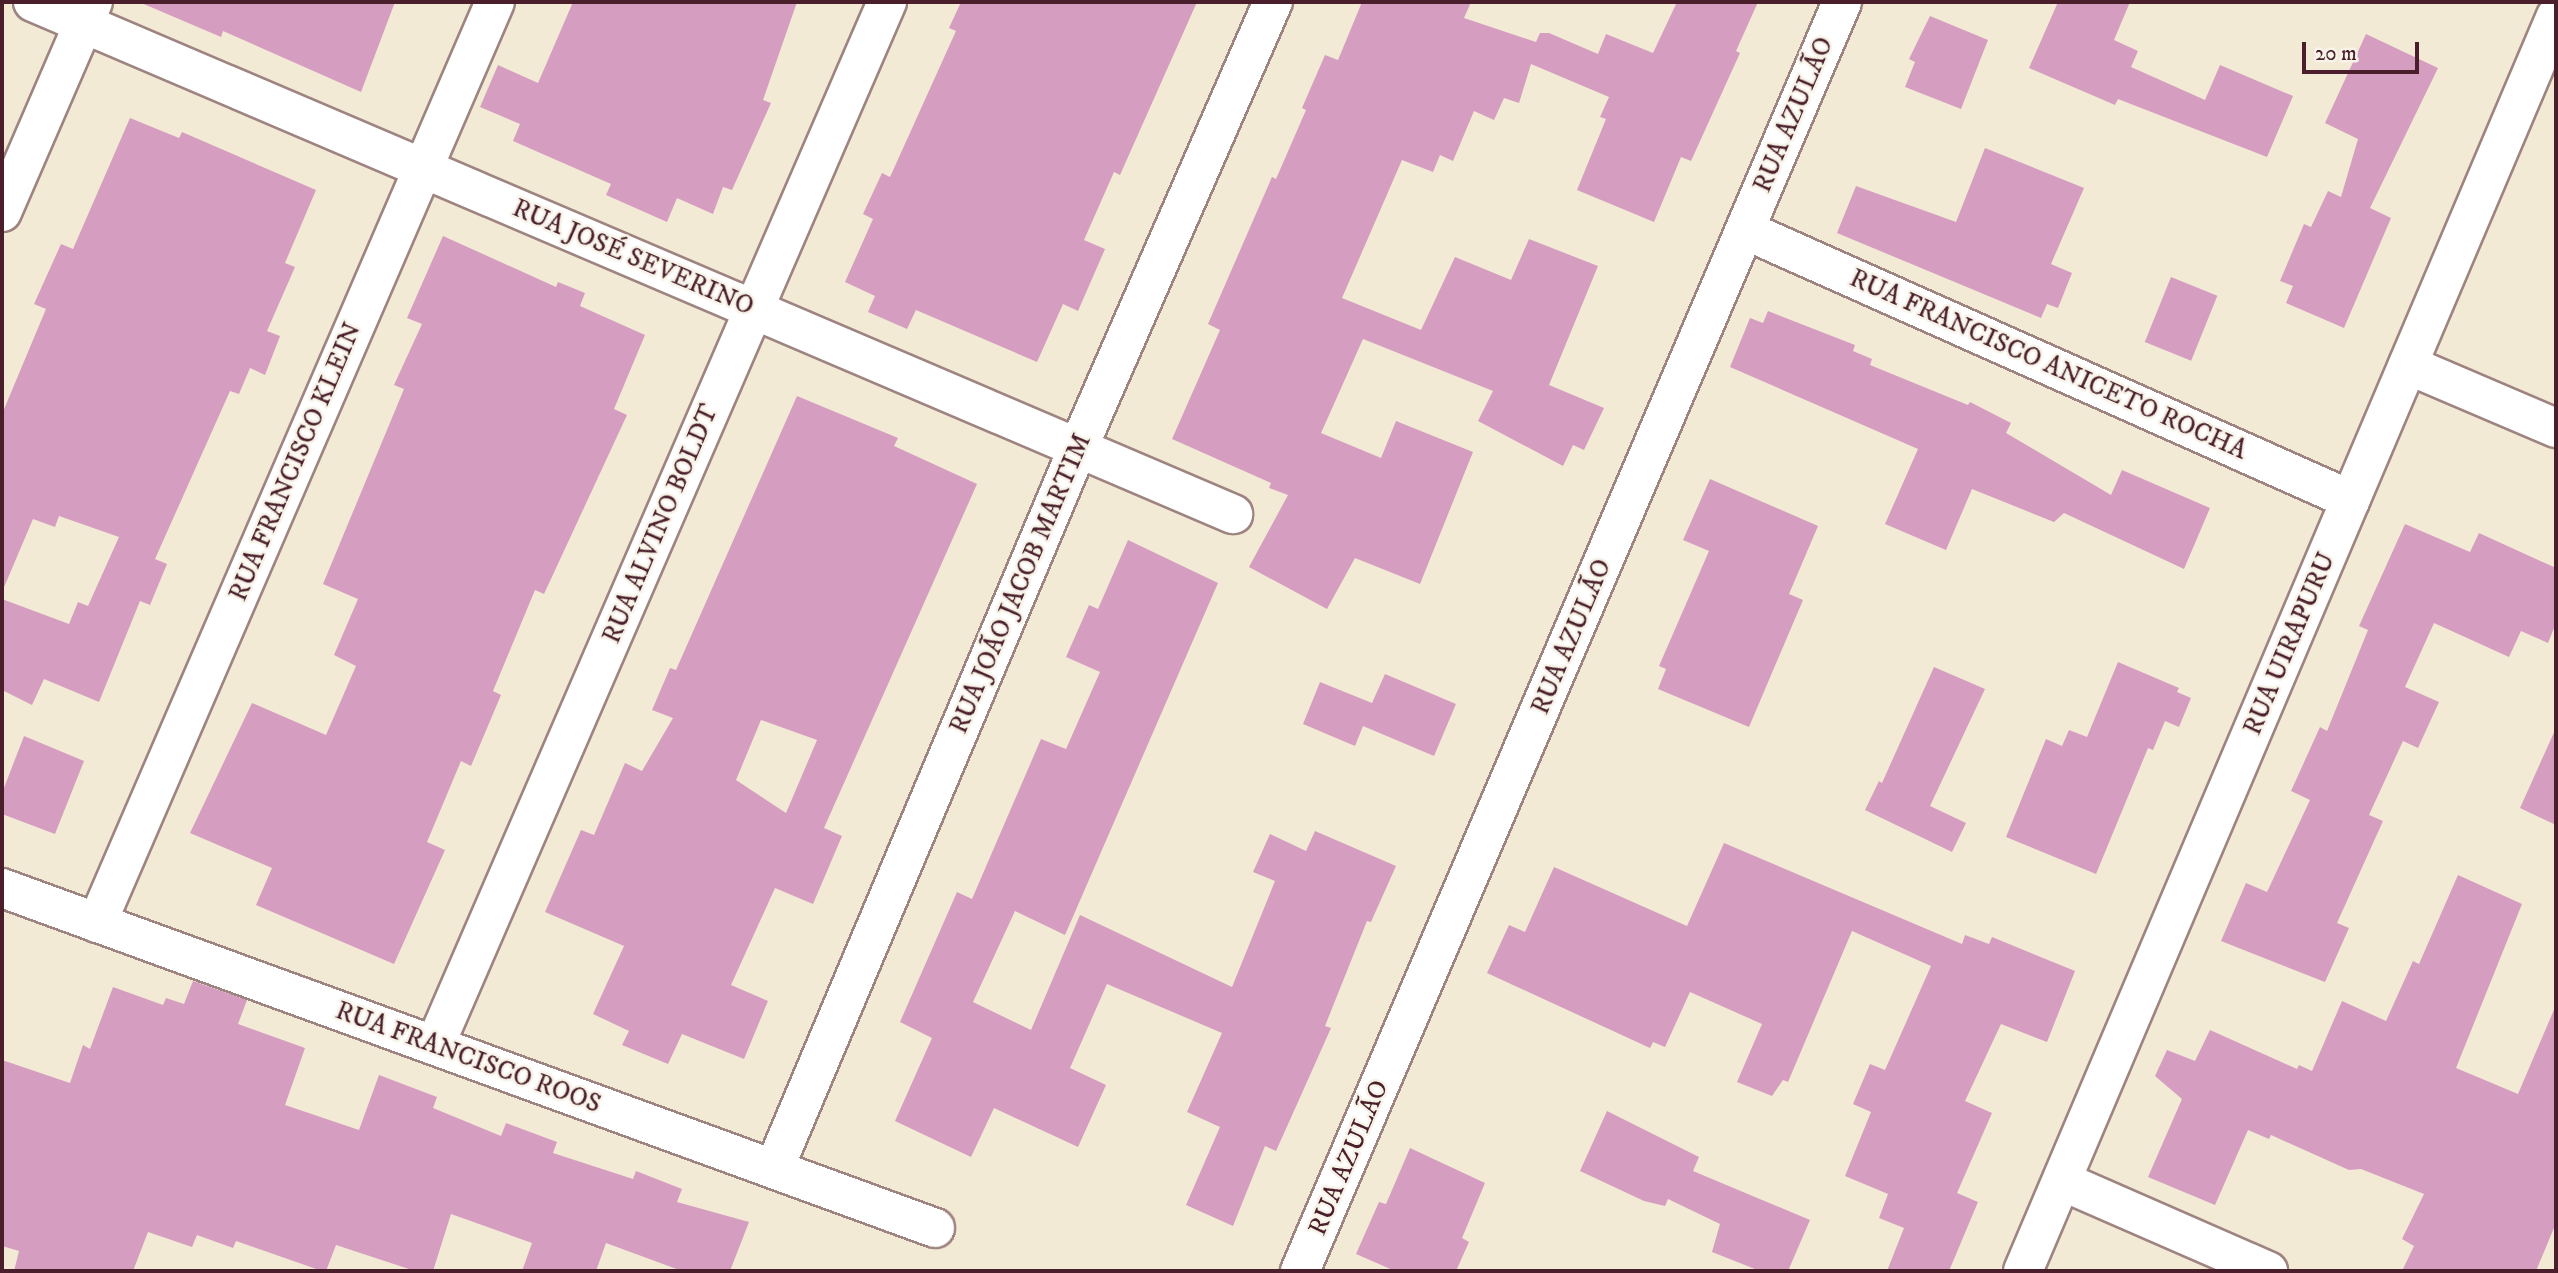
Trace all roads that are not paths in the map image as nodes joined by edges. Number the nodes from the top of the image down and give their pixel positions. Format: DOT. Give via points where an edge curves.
graph roads {
  1 [pos="33,2"];
  2 [pos="495,2"];
  3 [pos="887,2"];
  4 [pos="1273,2"];
  5 [pos="1842,2"];
  6 [pos="89,13"];
  7 [pos="2556,16"];
  8 [pos="423,168"];
  9 [pos="2,212"];
  10 [pos="1745,230"];
  11 [pos="754,309"];
  12 [pos="2408,365"];
  13 [pos="2556,428"];
  14 [pos="1078,448"];
  15 [pos="2351,500"];
  16 [pos="1233,514"];
  17 [pos="2,888"];
  18 [pos="97,923"];
  19 [pos="435,1045"];
  20 [pos="774,1169"];
  21 [pos="2062,1181"];
  22 [pos="935,1228"];
  23 [pos="1300,1271"];
  24 [pos="2024,1271"];
  25 [pos="2268,1271"];
  1 -- 6 [label="street, RUA JOSÉ SEVERINO"];
  2 -- 8 [label="street, RUA FRANCISCO KLEIN"];
  3 -- 11 [label="street, RUA ALVINO BOLDT"];
  4 -- 14 [label="street, RUA JOÃO JACOB MARTIM"];
  5 -- 10 [label="street, RUA AZULÃO"];
  6 -- 8 [label="street, RUA JOSÉ SEVERINO"];
  6 -- 9 [label="street"];
  7 -- 12 [label="street, RUA UIRAPURU"];
  8 -- 11 [label="street, RUA JOSÉ SEVERINO"];
  8 -- 18 [label="street, RUA FRANCISCO KLEIN"];
  10 -- 15 [label="street, RUA FRANCISCO ANICETO ROCHA"];
  10 -- 23 [label="street, RUA AZULÃO"];
  11 -- 14 [label="street, RUA JOSÉ SEVERINO"];
  11 -- 19 [label="street, RUA ALVINO BOLDT"];
  12 -- 13 [label="street"];
  12 -- 15 [label="street, RUA UIRAPURU"];
  14 -- 16 [label="street, RUA JOSÉ SEVERINO"];
  14 -- 20 [label="street, RUA JOÃO JACOB MARTIM"];
  15 -- 21 [label="street, RUA UIRAPURU"];
  17 -- 18 [label="street, RUA FRANCISCO ROOS"];
  18 -- 19 [label="street, RUA FRANCISCO ROOS"];
  19 -- 20 [label="street, RUA FRANCISCO ROOS"];
  20 -- 22 [label="street, RUA FRANCISCO ROOS"];
  21 -- 24 [label="street, RUA UIRAPURU"];
  21 -- 25 [label="street"];
}
